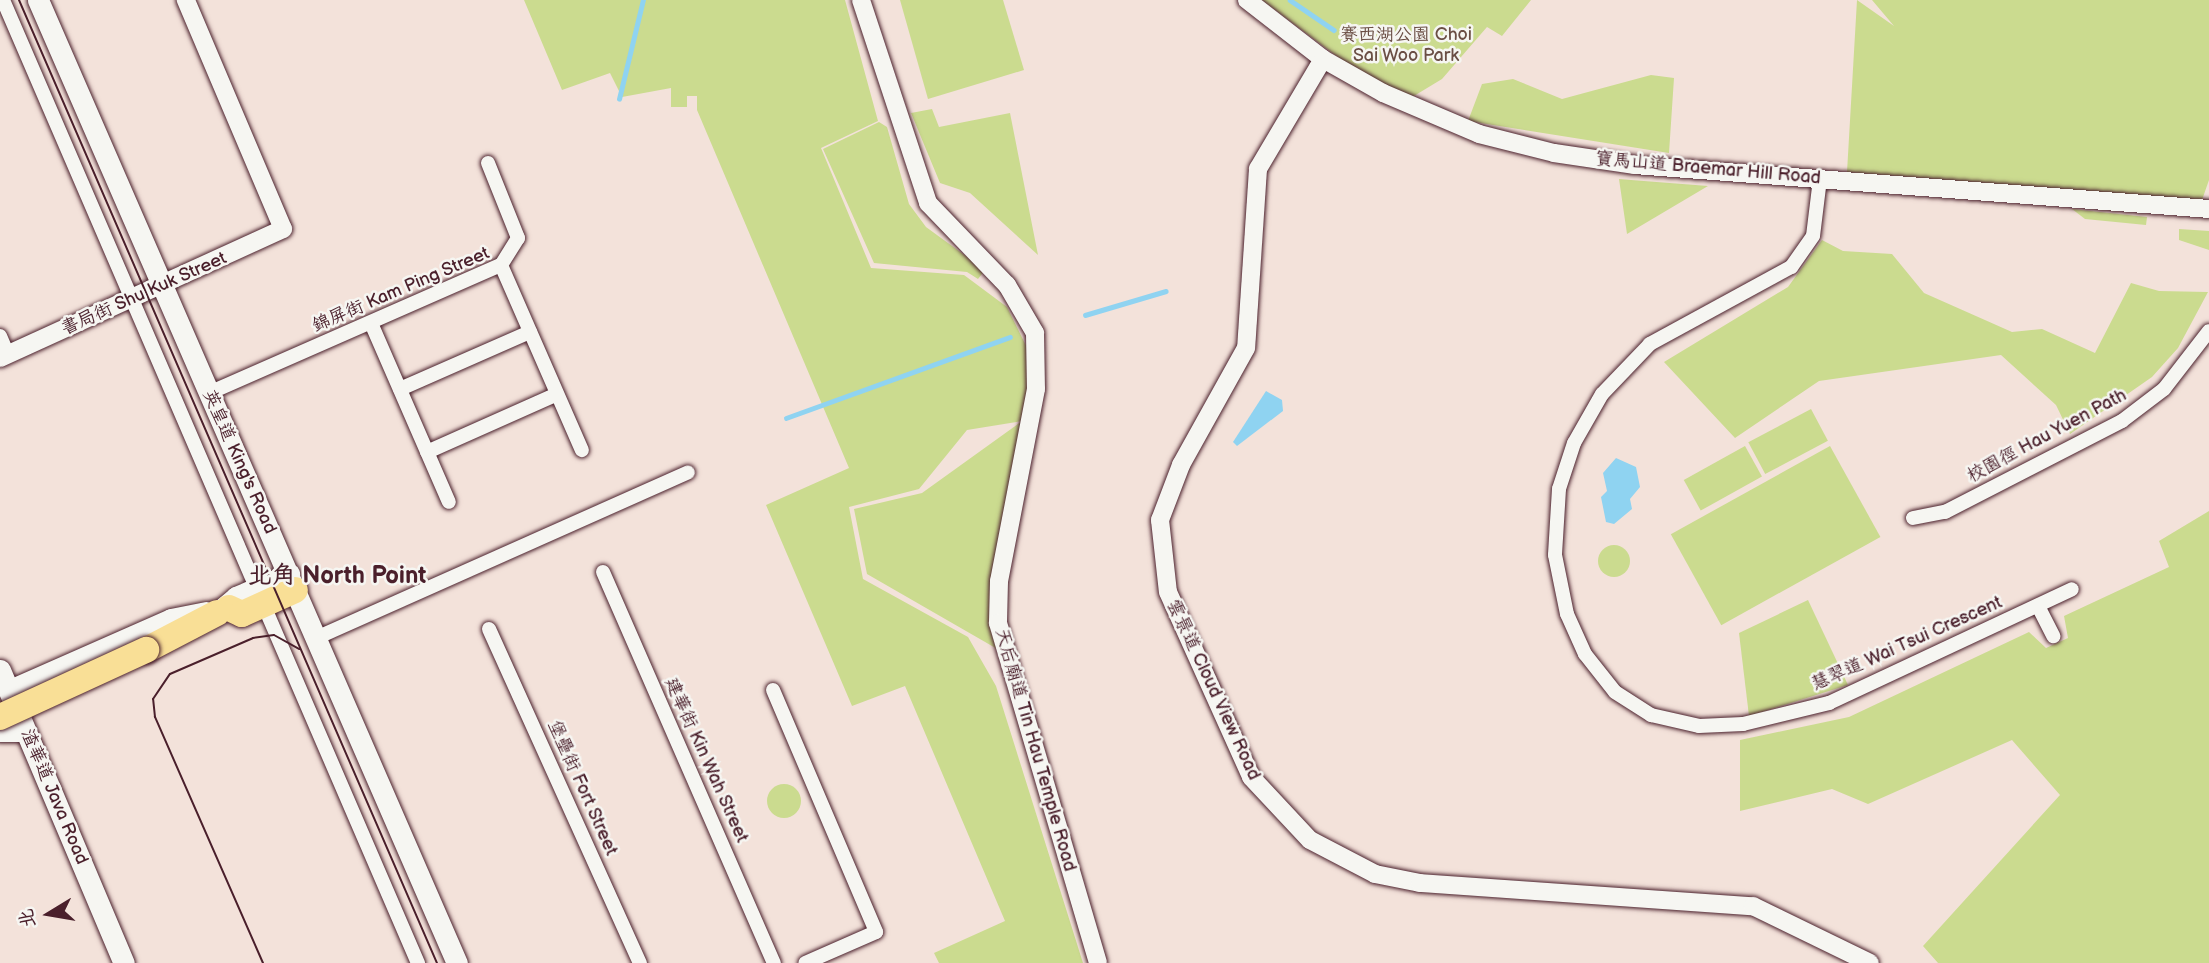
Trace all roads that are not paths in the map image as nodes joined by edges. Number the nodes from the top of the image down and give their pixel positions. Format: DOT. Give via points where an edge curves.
graph roads {
  1 [pos="1,0"];
  2 [pos="38,0"];
  3 [pos="187,0"];
  4 [pos="861,0"];
  5 [pos="1247,0"];
  6 [pos="1322,59"];
  7 [pos="488,163"];
  8 [pos="1820,179"];
  9 [pos="2209,209"];
  10 [pos="501,265"];
  11 [pos="162,285"];
  12 [pos="132,300"];
  13 [pos="371,323"];
  14 [pos="2209,331"];
  15 [pos="530,332"];
  16 [pos="0,336"];
  17 [pos="4,356"];
  18 [pos="400,389"];
  19 [pos="209,393"];
  20 [pos="557,394"];
  21 [pos="582,450"];
  22 [pos="427,452"];
  23 [pos="688,472"];
  24 [pos="449,502"];
  25 [pos="1913,518"];
  26 [pos="603,572"];
  27 [pos="292,582"];
  28 [pos="2072,589"];
  29 [pos="261,596"];
  30 [pos="2038,606"];
  31 [pos="223,611"];
  32 [pos="489,629"];
  33 [pos="2053,636"];
  34 [pos="316,638"];
  35 [pos="3,684"];
  36 [pos="772,696"];
  37 [pos="0,717"];
  38 [pos="0,733"];
  39 [pos="27,733"];
  40 [pos="124,963"];
  41 [pos="418,963"];
  42 [pos="457,963"];
  43 [pos="639,963"];
  44 [pos="774,963"];
  45 [pos="805,963"];
  46 [pos="1098,963"];
  47 [pos="1870,963"];
  1 -- 12 [label="street, 英皇道 King's Road"];
  2 -- 11 [label="main road, 英皇道 King's Road"];
  3 -- 11 [label="street, 書局街 Shu Kuk Street" via="284,227"];
  4 -- 46 [label="street, 天后廟道 Tin Hau Temple Road" via="931,207 1016,296 1035,333 1036,389 999,581 998,623"];
  5 -- 6 [label="street, 寶馬山道 Braemar Hill Road"];
  6 -- 8 [label="street, 寶馬山道 Braemar Hill Road" via="1454,125 1554,153"];
  6 -- 47 [label="street, 雲景道 Cloud View Road" via="1258,169 1246,348 1181,466 1160,520 1168,592 1251,777 1310,840 1375,874 1420,883 1753,906"];
  7 -- 10 [label="street" via="519,238"];
  8 -- 9 [label="street, 寶馬山道 Braemar Hill Road"];
  8 -- 30 [label="street, 慧翠道 Wai Tsui Crescent" via="1812,236 1791,267 1650,344 1626,365 1584,423 1564,471 1555,533 1562,596 1578,642 1607,684 1636,707 1680,723 1728,725 1829,703"];
  10 -- 13 [label="street, 錦屏街 Kam Ping Street"];
  10 -- 15 [label="street, 錦屏街 Kam Ping Street"];
  11 -- 12 [label="street, 書局街 Shu Kuk Street"];
  11 -- 19 [label="main road, 英皇道 King's Road"];
  12 -- 17 [label="street, 書局街 Shu Kuk Street"];
  12 -- 29 [label="street, 英皇道 King's Road"];
  13 -- 18 [label="street"];
  13 -- 19 [label="street, 錦屏街 Kam Ping Street"];
  14 -- 25 [label="street, 校園徑 Hau Yuen Path" via="2164,389 2122,421 1945,512"];
  15 -- 18 [label="street"];
  15 -- 20 [label="street, 錦屏街 Kam Ping Street"];
  16 -- 17 [label="street"];
  18 -- 22 [label="street"];
  19 -- 27 [label="main road, 英皇道 King's Road"];
  20 -- 21 [label="street, 錦屏街 Kam Ping Street"];
  20 -- 22 [label="street"];
  22 -- 24 [label="street"];
  23 -- 34 [label="street"];
  26 -- 44 [label="street, 建華街 Kin Wah Street"];
  27 -- 29 [label="highway"];
  27 -- 34 [label="main road, 英皇道 King's Road"];
  28 -- 30 [label="street, 慧翠道 Wai Tsui Crescent"];
  29 -- 31 [label="highway" via="242,614"];
  29 -- 41 [label="street, 英皇道 King's Road"];
  30 -- 33 [label="street"];
  31 -- 35 [label="street" via="171,618"];
  31 -- 37 [label="highway, bridge"];
  32 -- 43 [label="street, 堡壘街 Fort Street"];
  34 -- 42 [label="main road, 英皇道 King's Road"];
  35 -- 39 [label="main road, 渣華道 Java Road"];
  36 -- 45 [label="street" via="876,932"];
  38 -- 39 [label="street"];
  39 -- 40 [label="main road, 渣華道 Java Road"];
}
